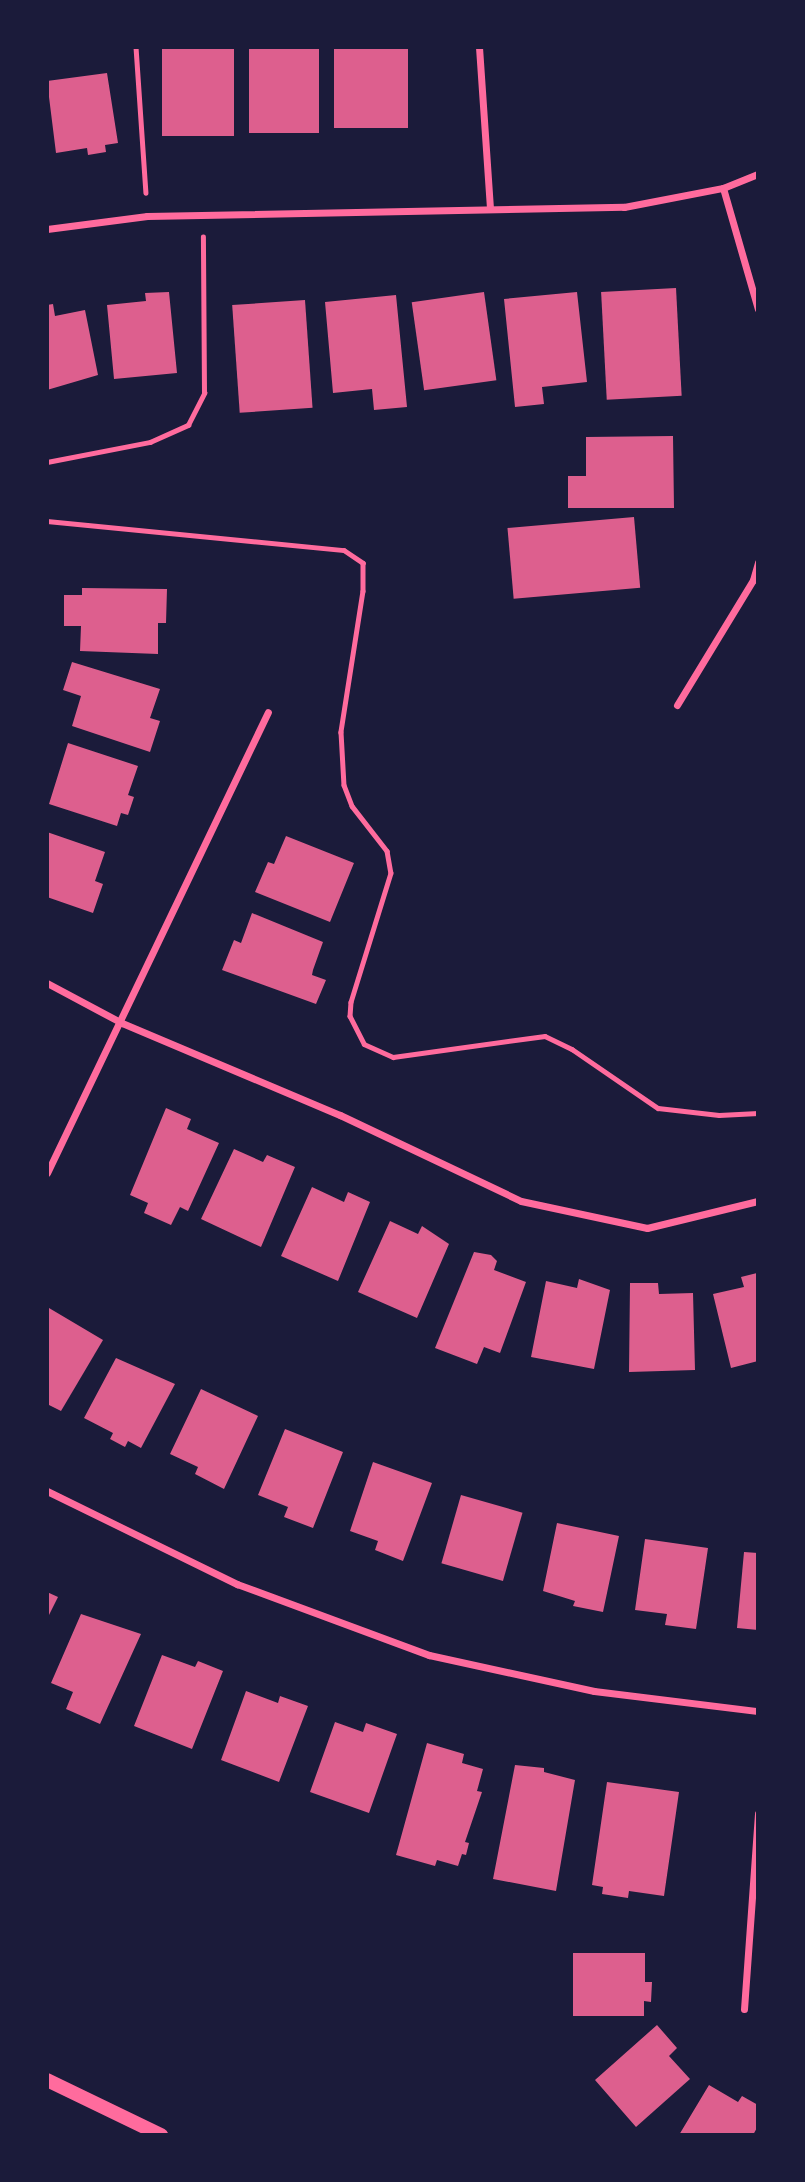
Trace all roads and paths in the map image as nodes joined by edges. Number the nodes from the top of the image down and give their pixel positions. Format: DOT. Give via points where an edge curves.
graph roads {
  1 [pos="136,47"];
  2 [pos="479,47"];
  3 [pos="758,174"];
  4 [pos="723,188"];
  5 [pos="490,209"];
  6 [pos="203,215"];
  7 [pos="147,216"];
  8 [pos="47,229"];
  9 [pos="758,309"];
  10 [pos="47,462"];
  11 [pos="47,521"];
  12 [pos="758,562"];
  13 [pos="677,705"];
  14 [pos="268,712"];
  15 [pos="47,983"];
  16 [pos="122,1023"];
  17 [pos="758,1113"];
  18 [pos="47,1173"];
  19 [pos="758,1201"];
  20 [pos="47,1491"];
  21 [pos="758,1711"];
  22 [pos="758,1813"];
  23 [pos="744,2009"];
  24 [pos="47,2080"];
  25 [pos="161,2135"];
  1 -- 7 [label="path"];
  2 -- 5 [label="street"];
  3 -- 4 [label="street"];
  4 -- 5 [label="street" via="624,207"];
  4 -- 9 [label="street"];
  5 -- 6 [label="street"];
  6 -- 7 [label="street"];
  6 -- 10 [label="path" via="204,393 188,425 150,442"];
  7 -- 8 [label="street"];
  11 -- 17 [label="path" via="344,550 363,563 363,591 341,732 344,785 352,806 387,851 391,873 351,1002 350,1016 363,1044 393,1057 545,1035 658,1108 719,1115"];
  12 -- 13 [label="street" via="753,580"];
  14 -- 16 [label="street"];
  15 -- 16 [label="street"];
  16 -- 18 [label="street"];
  16 -- 19 [label="street" via="340,1115 521,1201 647,1228"];
  20 -- 21 [label="street" via="237,1584 429,1655 594,1691"];
  22 -- 23 [label="street"];
  24 -- 25 [label="main road"];
}
